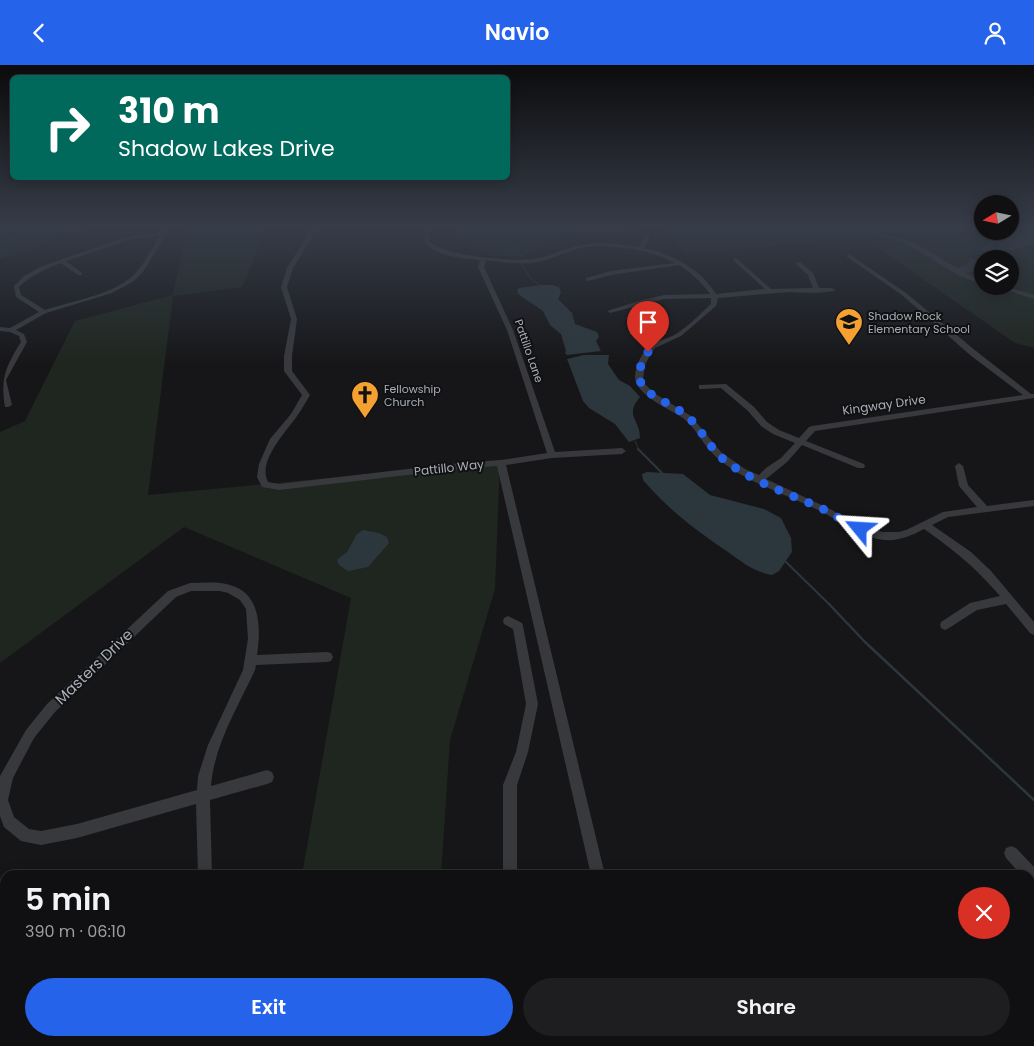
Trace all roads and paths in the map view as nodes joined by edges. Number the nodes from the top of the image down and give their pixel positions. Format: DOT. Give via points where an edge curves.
graph roads {
  1 [pos="32,274"];
  2 [pos="138,274"];
  3 [pos="288,274"];
  4 [pos="485,274"];
  5 [pos="603,274"];
  6 [pos="696,274"];
  7 [pos="752,274"];
  8 [pos="811,274"];
  9 [pos="875,274"];
  10 [pos="962,274"];
  11 [pos="588,279"];
  12 [pos="974,279"];
  13 [pos="769,290"];
  14 [pos="832,290"];
  15 [pos="817,291"];
  16 [pos="1019,293"];
  17 [pos="714,297"];
  18 [pos="1034,297"];
  19 [pos="610,311"];
  20 [pos="44,312"];
  21 [pos="0,329"];
  22 [pos="11,330"];
  23 [pos="702,387"];
  24 [pos="1031,396"];
  25 [pos="8,405"];
  26 [pos="799,442"];
  27 [pos="622,451"];
  28 [pos="552,455"];
  29 [pos="500,463"];
  30 [pos="861,466"];
  31 [pos="959,466"];
  32 [pos="759,480"];
  33 [pos="1034,503"];
  34 [pos="985,510"];
  35 [pos="925,525"];
  36 [pos="1008,599"];
  37 [pos="508,621"];
  38 [pos="945,625"];
  39 [pos="1034,630"];
  40 [pos="327,657"];
  41 [pos="251,660"];
  42 [pos="267,777"];
  43 [pos="203,796"];
  44 [pos="1011,853"];
  45 [pos="205,870"];
  46 [pos="510,870"];
  47 [pos="597,870"];
  48 [pos="1027,870"];
  1 -- 20 [label="street" via="16,287 18,296"];
  2 -- 20 [label="street" via="110,292"];
  3 -- 29 [label="street, Pattillo Way" via="284,287 294,319 288,371 306,395 271,445 263,464 262,481 271,487 279,487"];
  4 -- 28 [label="street, Pattillo Lane" via="510,330"];
  5 -- 11 [label="street"];
  6 -- 17 [label="street"];
  7 -- 13 [label="street"];
  8 -- 15 [label="street"];
  9 -- 24 [label="street" via="982,361"];
  10 -- 12 [label="street"];
  13 -- 15 [label="street"];
  13 -- 17 [label="street"];
  14 -- 15 [label="street"];
  16 -- 18 [label="street"];
  17 -- 19 [label="street" via="656,298"];
  17 -- 32 [label="street" via="714,305 683,332 648,352 641,365 639,379 651,395 688,418 728,462"];
  20 -- 22 [label="street"];
  21 -- 22 [label="street"];
  22 -- 25 [label="street" via="22,335 24,342 2,380"];
  23 -- 26 [label="street" via="724,386 772,430"];
  24 -- 26 [label="street, Kingway Drive" via="817,427 809,430"];
  26 -- 30 [label="street"];
  26 -- 32 [label="street, Kingway Drive" via="784,460"];
  27 -- 28 [label="street"];
  28 -- 29 [label="street"];
  29 -- 47 [label="street, Pattillo Way"];
  31 -- 34 [label="street" via="964,486"];
  32 -- 35 [label="street" via="876,535 899,536"];
  33 -- 34 [label="street"];
  34 -- 35 [label="street" via="946,514"];
  35 -- 36 [label="street" via="967,555"];
  36 -- 38 [label="street" via="974,606"];
  36 -- 39 [label="street"];
  37 -- 46 [label="street" via="518,627 532,704 522,752 510,785"];
  40 -- 41 [label="street"];
  41 -- 43 [label="street, Masters Drive" via="214,745"];
  41 -- 43 [label="street, Masters Drive" via="253,624 251,609 244,597 230,589 204,586 172,594 51,708 30,733 7,776 1,800 9,822 26,836 41,839"];
  42 -- 43 [label="street, Masters Drive"];
  43 -- 45 [label="street, Masters Drive"];
  44 -- 48 [label="street"];
}
